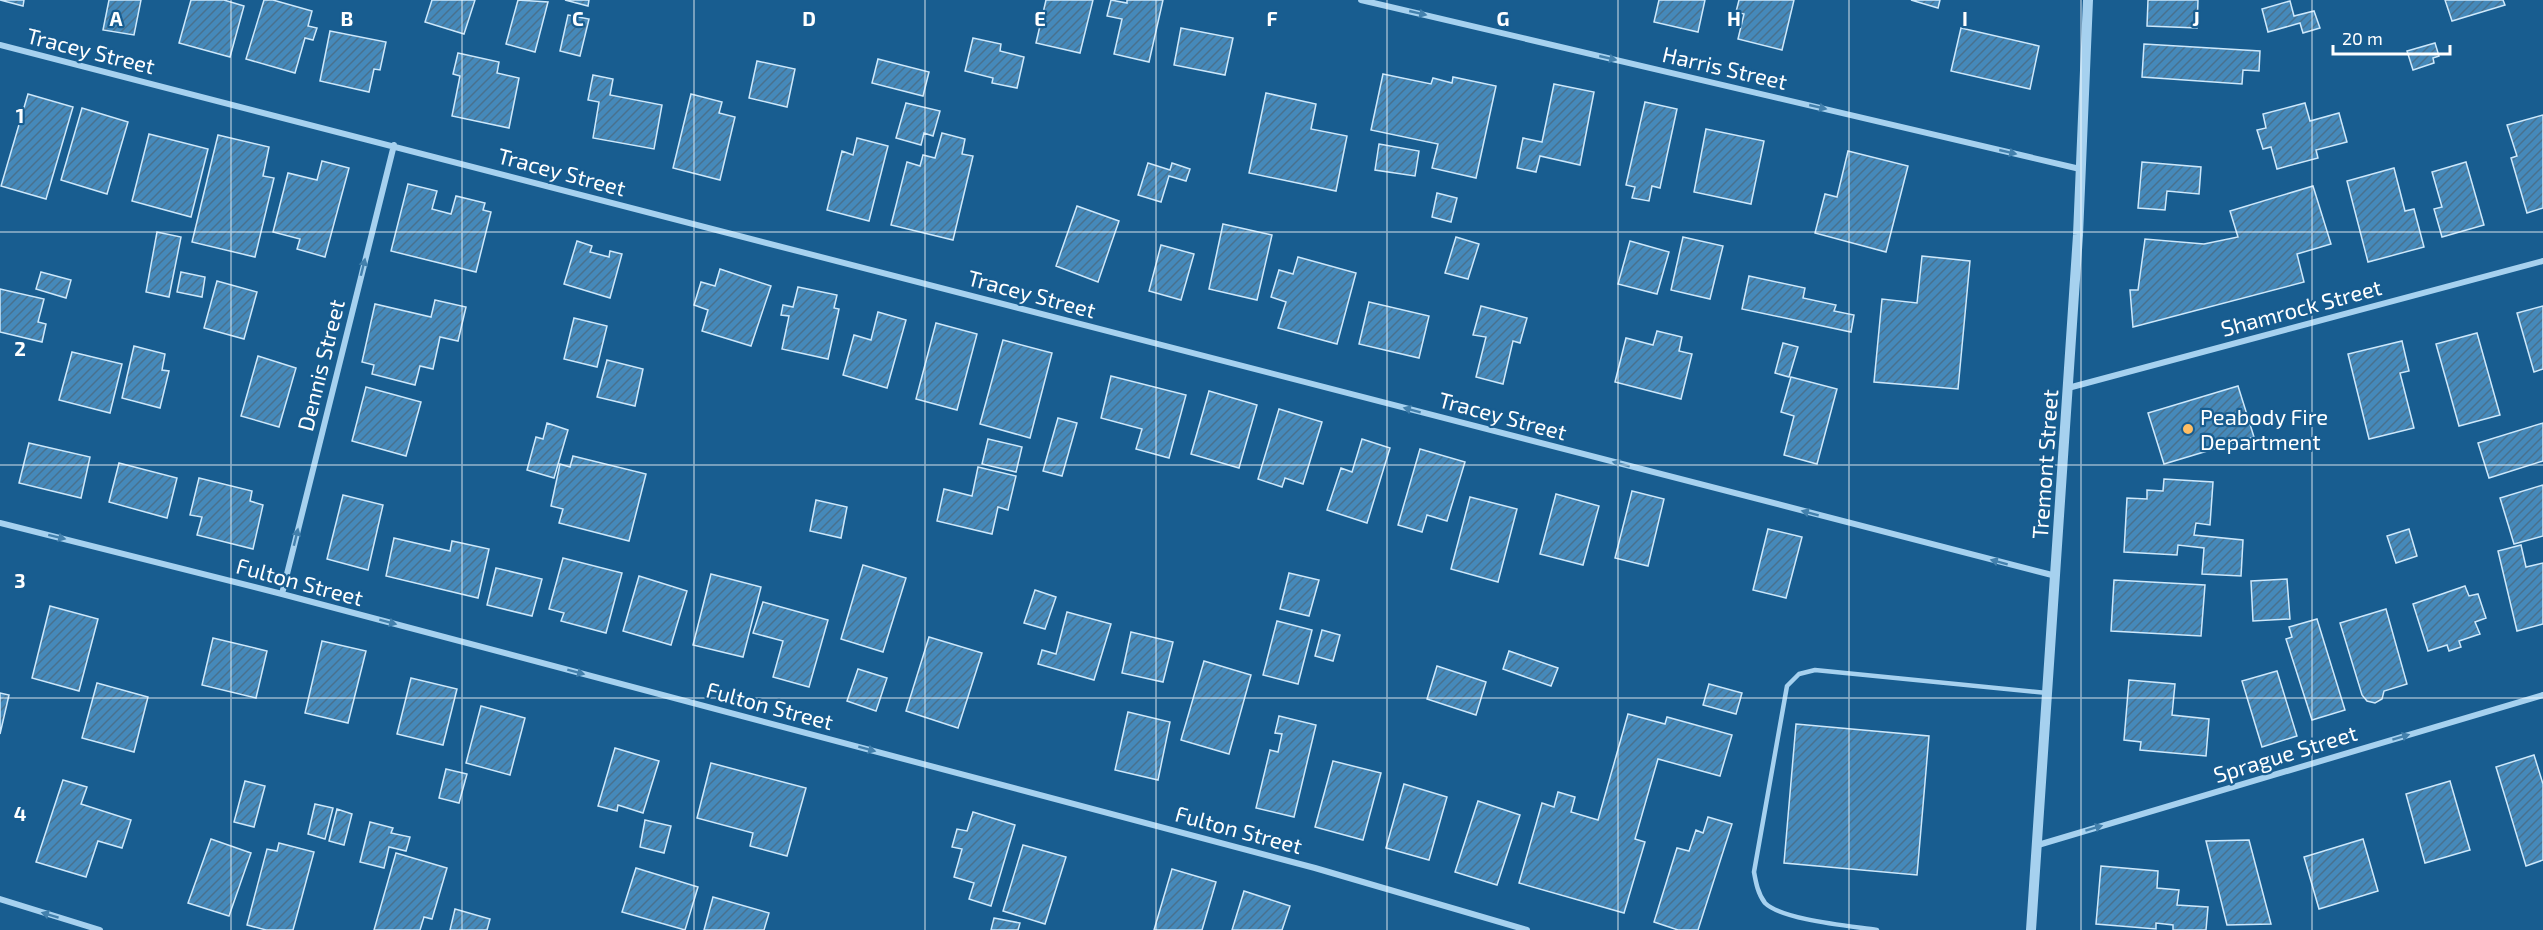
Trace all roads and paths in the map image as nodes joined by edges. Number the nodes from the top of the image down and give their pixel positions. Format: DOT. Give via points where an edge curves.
graph roads {
  1 [pos="1361,0"];
  2 [pos="2088,0"];
  3 [pos="0,45"];
  4 [pos="394,146"];
  5 [pos="2080,169"];
  6 [pos="2543,261"];
  7 [pos="2068,388"];
  8 [pos="0,523"];
  9 [pos="2056,576"];
  10 [pos="282,594"];
  11 [pos="2048,693"];
  12 [pos="2543,695"];
  13 [pos="2038,845"];
  14 [pos="0,899"];
  15 [pos="100,930"];
  16 [pos="1527,930"];
  17 [pos="1876,930"];
  18 [pos="2031,930"];
  1 -- 5 [label="street, Harris Street, one-way"];
  2 -- 5 [label="street, Tremont Street"];
  3 -- 4 [label="street, Tracey Street"];
  9 -- 4 [label="street, Tracey Street, one-way"];
  10 -- 4 [label="street, Dennis Street, one-way"];
  5 -- 7 [label="street, Tremont Street"];
  6 -- 7 [label="street, Shamrock Street"];
  7 -- 9 [label="street, Tremont Street"];
  8 -- 10 [label="street, Fulton Street, one-way"];
  9 -- 11 [label="street, Tremont Street"];
  10 -- 16 [label="street, Fulton Street, one-way" via="1315,868"];
  11 -- 13 [label="street, Tremont Street"];
  11 -- 17 [label="lane" via="1815,670 1798,674 1787,686 1755,873 1757,889 1765,903 1781,914"];
  13 -- 12 [label="street, Sprague Street, one-way"];
  13 -- 18 [label="street, Tremont Street"];
  15 -- 14 [label="street, one-way"];
}
